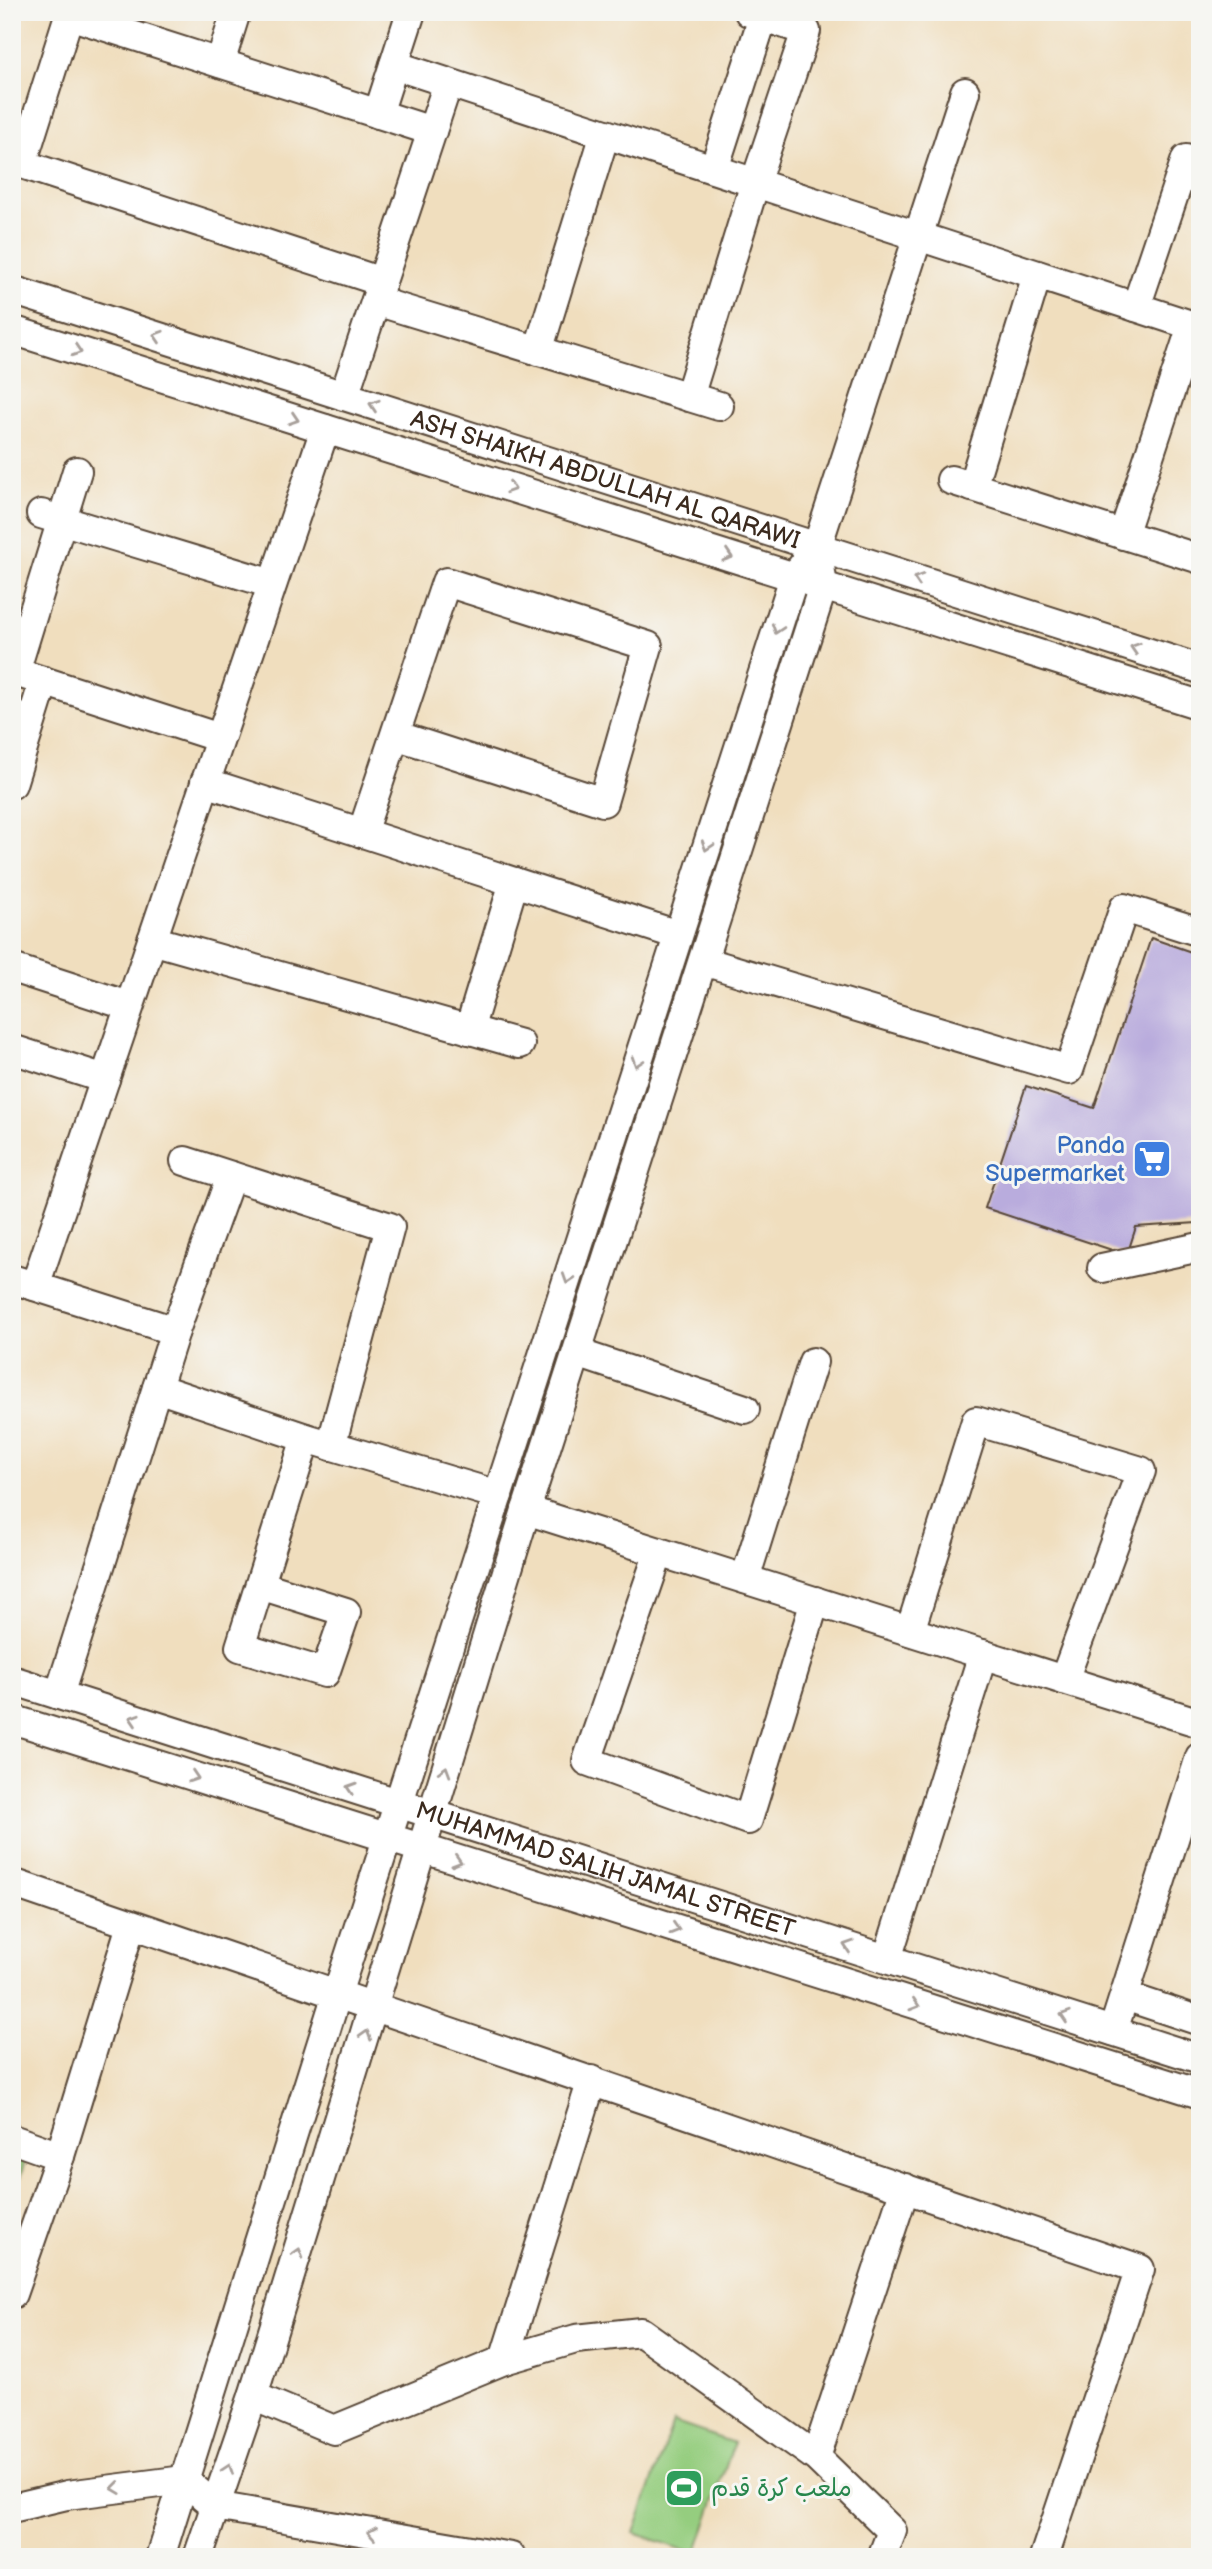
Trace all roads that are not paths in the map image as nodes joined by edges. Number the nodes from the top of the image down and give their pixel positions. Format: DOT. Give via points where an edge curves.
graph roads {
  1 [pos="236,12"];
  2 [pos="411,12"];
  3 [pos="69,13"];
  4 [pos="756,15"];
  5 [pos="220,63"];
  6 [pos="394,65"];
  7 [pos="448,83"];
  8 [pos="965,92"];
  9 [pos="378,114"];
  10 [pos="432,131"];
  11 [pos="605,134"];
  12 [pos="1186,159"];
  13 [pos="714,169"];
  14 [pos="755,183"];
  15 [pos="918,237"];
  16 [pos="1037,275"];
  17 [pos="12,290"];
  18 [pos="379,292"];
  19 [pos="1136,307"];
  20 [pos="1196,327"];
  21 [pos="12,330"];
  22 [pos="538,351"];
  23 [pos="344,396"];
  24 [pos="689,397"];
  25 [pos="719,406"];
  26 [pos="325,429"];
  27 [pos="77,471"];
  28 [pos="51,517"];
  29 [pos="1123,535"];
  30 [pos="817,547"];
  31 [pos="1200,559"];
  32 [pos="794,577"];
  33 [pos="272,584"];
  34 [pos="823,586"];
  35 [pos="1200,669"];
  36 [pos="14,672"];
  37 [pos="44,681"];
  38 [pos="1200,705"];
  39 [pos="395,735"];
  40 [pos="220,738"];
  41 [pos="205,782"];
  42 [pos="12,784"];
  43 [pos="362,833"];
  44 [pos="514,882"];
  45 [pos="1200,932"];
  46 [pos="678,935"];
  47 [pos="152,940"];
  48 [pos="703,961"];
  49 [pos="12,968"];
  50 [pos="129,1006"];
  51 [pos="469,1030"];
  52 [pos="520,1044"];
  53 [pos="12,1049"];
  54 [pos="104,1079"];
  55 [pos="185,1161"];
  56 [pos="231,1176"];
  57 [pos="1200,1247"];
  58 [pos="1102,1268"];
  59 [pos="23,1282"];
  60 [pos="175,1331"];
  61 [pos="577,1353"];
  62 [pos="813,1362"];
  63 [pos="157,1388"];
  64 [pos="745,1409"];
  65 [pos="318,1442"];
  66 [pos="498,1495"];
  67 [pos="526,1510"];
  68 [pos="659,1552"];
  69 [pos="746,1579"];
  70 [pos="260,1585"];
  71 [pos="815,1601"];
  72 [pos="910,1631"];
  73 [pos="983,1654"];
  74 [pos="12,1680"];
  75 [pos="1064,1680"];
  76 [pos="59,1695"];
  77 [pos="12,1719"];
  78 [pos="1200,1723"];
  79 [pos="1200,1756"];
  80 [pos="399,1803"];
  81 [pos="432,1813"];
  82 [pos="388,1839"];
  83 [pos="421,1850"];
  84 [pos="12,1883"];
  85 [pos="131,1925"];
  86 [pos="887,1959"];
  87 [pos="338,1994"];
  88 [pos="1125,1996"];
  89 [pos="375,2005"];
  90 [pos="1200,2021"];
  91 [pos="1113,2032"];
  92 [pos="1200,2059"];
  93 [pos="592,2080"];
  94 [pos="1200,2094"];
  95 [pos="12,2139"];
  96 [pos="60,2156"];
  97 [pos="905,2188"];
  98 [pos="14,2286"];
  99 [pos="504,2360"];
  100 [pos="253,2396"];
  101 [pos="816,2458"];
  102 [pos="184,2480"];
  103 [pos="215,2507"];
  104 [pos="12,2508"];
  105 [pos="160,2557"];
  106 [pos="198,2557"];
  107 [pos="511,2557"];
  108 [pos="882,2557"];
  109 [pos="1044,2557"];
  1 -- 5 [label="street"];
  2 -- 6 [label="street"];
  3 -- 5 [label="street"];
  3 -- 18 [label="street" via="22,164"];
  4 -- 13 [label="street"];
  4 -- 14 [label="street" via="806,31"];
  5 -- 9 [label="street"];
  6 -- 7 [label="street"];
  6 -- 9 [label="street"];
  7 -- 10 [label="street"];
  7 -- 11 [label="street"];
  8 -- 15 [label="street"];
  9 -- 10 [label="street"];
  10 -- 18 [label="street"];
  11 -- 13 [label="street"];
  11 -- 22 [label="street"];
  12 -- 19 [label="street"];
  13 -- 14 [label="street"];
  14 -- 15 [label="street"];
  14 -- 24 [label="street"];
  15 -- 16 [label="street"];
  15 -- 30 [label="street"];
  16 -- 19 [label="street"];
  16 -- 29 [label="street" via="961,484"];
  23 -- 17 [label="street, ASH SHAIKH ABDULLAH AL QARAWI, one-way"];
  18 -- 22 [label="street"];
  18 -- 23 [label="street"];
  19 -- 20 [label="street"];
  20 -- 29 [label="street"];
  21 -- 26 [label="street, one-way"];
  22 -- 24 [label="street"];
  30 -- 23 [label="street, ASH SHAIKH ABDULLAH AL QARAWI, one-way"];
  24 -- 25 [label="street"];
  26 -- 32 [label="street, one-way"];
  26 -- 33 [label="street"];
  27 -- 28 [label="street"];
  28 -- 33 [label="street"];
  28 -- 36 [label="street"];
  29 -- 31 [label="street"];
  30 -- 32 [label="street"];
  30 -- 34 [label="street"];
  35 -- 30 [label="street, ASH SHAIKH ABDULLAH AL QARAWI, one-way"];
  32 -- 34 [label="street"];
  32 -- 46 [label="street, one-way"];
  33 -- 40 [label="street"];
  34 -- 38 [label="street"];
  34 -- 48 [label="street"];
  36 -- 37 [label="street"];
  37 -- 40 [label="street"];
  37 -- 42 [label="street"];
  39 -- 39 [label="street" via="446,582 648,646 603,802"];
  39 -- 43 [label="street"];
  40 -- 41 [label="street"];
  41 -- 43 [label="street"];
  41 -- 47 [label="street"];
  43 -- 44 [label="street"];
  44 -- 46 [label="street"];
  44 -- 51 [label="street"];
  45 -- 48 [label="street" via="1124,908 1069,1070"];
  46 -- 66 [label="street, one-way"];
  47 -- 50 [label="street"];
  47 -- 51 [label="street"];
  48 -- 61 [label="street"];
  49 -- 50 [label="street"];
  50 -- 54 [label="street"];
  51 -- 52 [label="street"];
  53 -- 54 [label="street"];
  54 -- 59 [label="street"];
  55 -- 56 [label="street"];
  56 -- 60 [label="street"];
  56 -- 65 [label="street" via="390,1227"];
  57 -- 58 [label="street"];
  59 -- 60 [label="street"];
  60 -- 63 [label="street"];
  61 -- 64 [label="street"];
  61 -- 67 [label="street"];
  62 -- 69 [label="street"];
  63 -- 65 [label="street"];
  63 -- 76 [label="street"];
  65 -- 66 [label="street"];
  65 -- 70 [label="street"];
  66 -- 80 [label="street"];
  67 -- 68 [label="street"];
  81 -- 67 [label="street, one-way"];
  68 -- 69 [label="street"];
  68 -- 71 [label="street" via="587,1762 748,1820"];
  69 -- 71 [label="street"];
  71 -- 72 [label="street"];
  72 -- 73 [label="street"];
  72 -- 75 [label="street" via="976,1421 1141,1471"];
  73 -- 75 [label="street"];
  73 -- 86 [label="street"];
  74 -- 76 [label="street, MUHAMMAD SALIH JAMAL STREET"];
  75 -- 78 [label="street"];
  80 -- 76 [label="street, MUHAMMAD SALIH JAMAL STREET, one-way"];
  77 -- 82 [label="street, MUHAMMAD SALIH JAMAL STREET, one-way"];
  79 -- 88 [label="street"];
  80 -- 81 [label="street, MUHAMMAD SALIH JAMAL STREET"];
  80 -- 82 [label="street"];
  81 -- 83 [label="street"];
  86 -- 81 [label="street, MUHAMMAD SALIH JAMAL STREET, one-way"];
  82 -- 83 [label="street, MUHAMMAD SALIH JAMAL STREET"];
  82 -- 87 [label="street"];
  83 -- 89 [label="street"];
  83 -- 94 [label="street, MUHAMMAD SALIH JAMAL STREET, one-way"];
  84 -- 85 [label="street"];
  85 -- 87 [label="street"];
  85 -- 96 [label="street"];
  91 -- 86 [label="street, MUHAMMAD SALIH JAMAL STREET, one-way"];
  87 -- 89 [label="street"];
  87 -- 102 [label="street"];
  88 -- 90 [label="street"];
  88 -- 91 [label="street"];
  89 -- 93 [label="street"];
  100 -- 89 [label="street, one-way"];
  91 -- 92 [label="street, MUHAMMAD SALIH JAMAL STREET"];
  93 -- 97 [label="street"];
  93 -- 99 [label="street"];
  95 -- 96 [label="street"];
  96 -- 98 [label="street"];
  97 -- 101 [label="street"];
  97 -- 109 [label="street" via="1140,2269"];
  99 -- 100 [label="street" via="334,2430"];
  99 -- 101 [label="street" via="576,2339 641,2332"];
  103 -- 100 [label="street, one-way"];
  101 -- 108 [label="street" via="892,2531"];
  102 -- 103 [label="street"];
  102 -- 104 [label="street, one-way" via="67,2494"];
  102 -- 105 [label="street"];
  103 -- 106 [label="street"];
  107 -- 103 [label="street, one-way"];
}
